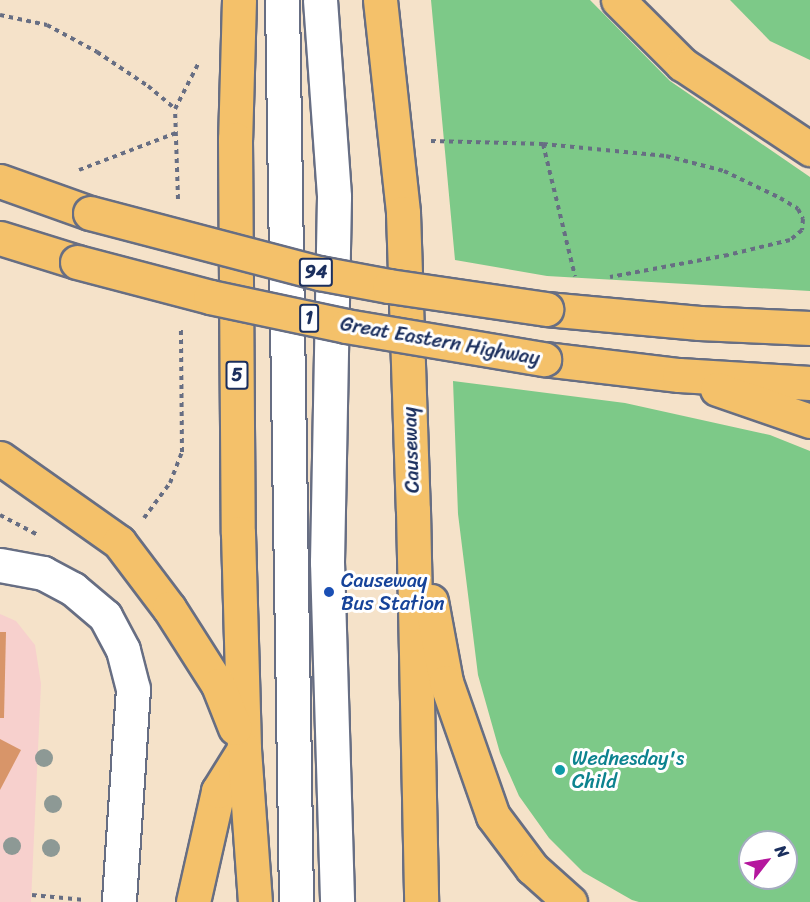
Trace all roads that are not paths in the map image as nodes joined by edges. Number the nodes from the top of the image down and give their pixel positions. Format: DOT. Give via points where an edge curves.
graph roads {
  1 [pos="239,0"];
  2 [pos="282,0"];
  3 [pos="320,0"];
  4 [pos="380,0"];
  5 [pos="618,0"];
  6 [pos="810,149"];
  7 [pos="0,181"];
  8 [pos="0,238"];
  9 [pos="810,328"];
  10 [pos="679,375"];
  11 [pos="810,384"];
  12 [pos="810,421"];
  13 [pos="0,458"];
  14 [pos="413,510"];
  15 [pos="0,565"];
  16 [pos="244,749"];
  17 [pos="105,901"];
  18 [pos="193,902"];
  19 [pos="255,902"];
  20 [pos="296,902"];
  21 [pos="337,902"];
  22 [pos="421,902"];
  23 [pos="570,902"];
  1 -- 16 [label="main road, 5" via="235,151"];
  2 -- 20 [label="street"];
  3 -- 21 [label="street" via="334,197 327,562"];
  4 -- 14 [label="main road, Causeway" via="403,213"];
  5 -- 6 [label="main road" via="682,64"];
  7 -- 9 [label="main road, 94, bridge" via="90,213 320,273 389,286 546,309"];
  8 -- 10 [label="main road, Great Eastern Highway / 1, bridge" via="210,297 346,326 544,359"];
  10 -- 11 [label="main road, Great Eastern Highway"];
  10 -- 12 [label="main road"];
  13 -- 16 [label="main road" via="119,542 169,608 219,685"];
  14 -- 22 [label="main road, Causeway"];
  14 -- 23 [label="main road" via="446,682 493,816 532,868"];
  15 -- 17 [label="street" via="43,573 73,589 105,616 123,650 133,689"];
  16 -- 18 [label="main road" via="218,791"];
  16 -- 19 [label="main road, 5"];
}
